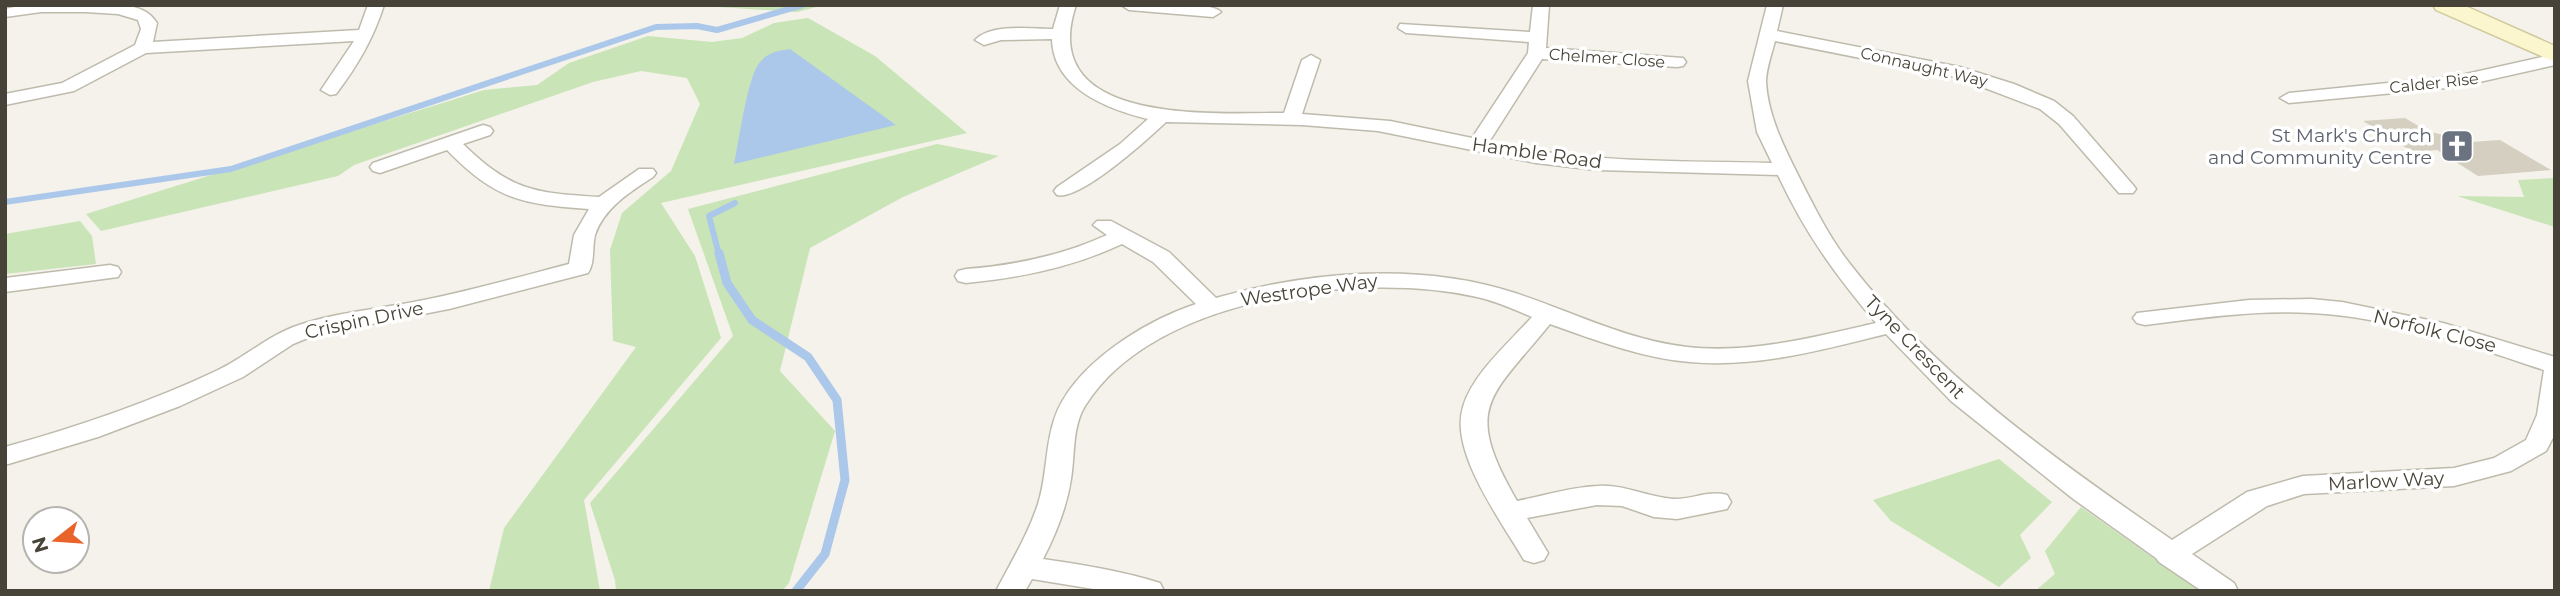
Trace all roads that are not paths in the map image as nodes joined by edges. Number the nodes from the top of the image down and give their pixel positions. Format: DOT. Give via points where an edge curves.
graph roads {
  1 [pos="376,5"];
  2 [pos="1068,5"];
  3 [pos="1129,5"];
  4 [pos="1541,5"];
  5 [pos="1775,5"];
  6 [pos="2444,5"];
  7 [pos="49,7"];
  8 [pos="11,10"];
  9 [pos="1213,12"];
  10 [pos="1406,28"];
  11 [pos="996,33"];
  12 [pos="1060,34"];
  13 [pos="1768,34"];
  14 [pos="366,35"];
  15 [pos="1538,46"];
  16 [pos="142,48"];
  17 [pos="2555,57"];
  18 [pos="1311,60"];
  19 [pos="1677,62"];
  20 [pos="330,90"];
  21 [pos="2311,96"];
  22 [pos="2289,98"];
  23 [pos="5,100"];
  24 [pos="2335,110"];
  25 [pos="1162,116"];
  26 [pos="1291,119"];
  27 [pos="483,131"];
  28 [pos="450,142"];
  29 [pos="1478,146"];
  30 [pos="380,167"];
  31 [pos="1784,169"];
  32 [pos="646,173"];
  33 [pos="2126,189"];
  34 [pos="1063,191"];
  35 [pos="605,204"];
  36 [pos="1104,225"];
  37 [pos="1125,235"];
  38 [pos="110,272"];
  39 [pos="966,276"];
  40 [pos="5,285"];
  41 [pos="1210,305"];
  42 [pos="1546,314"];
  43 [pos="2145,318"];
  44 [pos="1891,326"];
  45 [pos="2555,365"];
  46 [pos="2555,372"];
  47 [pos="5,456"];
  48 [pos="1717,502"];
  49 [pos="1511,512"];
  50 [pos="1534,553"];
  51 [pos="2169,555"];
  52 [pos="1026,567"];
  53 [pos="1010,591"];
  54 [pos="1150,591"];
  55 [pos="2224,591"];
  1 -- 14 [label="street"];
  2 -- 12 [label="street, Hamble Road"];
  3 -- 9 [label="street"];
  4 -- 15 [label="street, Chelmer Close"];
  5 -- 13 [label="street, Tyne Crescent"];
  6 -- 17 [label="street"];
  7 -- 8 [label="street"];
  7 -- 16 [label="street" via="106,8 144,15 150,28"];
  10 -- 15 [label="street, Chelmer Close"];
  11 -- 12 [label="street"];
  12 -- 25 [label="street, Hamble Road" via="1067,67 1082,82 1129,109"];
  13 -- 31 [label="street, Tyne Crescent" via="1757,81 1767,131"];
  13 -- 33 [label="street, Connaught Way" via="1960,72 2008,88 2047,105 2066,120"];
  14 -- 16 [label="street"];
  14 -- 20 [label="street"];
  15 -- 19 [label="street, Chelmer Close"];
  15 -- 29 [label="street, Chelmer Close"];
  16 -- 23 [label="street" via="68,87"];
  17 -- 21 [label="street, Calder Rise" via="2508,74 2474,80"];
  18 -- 26 [label="street"];
  21 -- 22 [label="street, Calder Rise"];
  21 -- 24 [label="street"];
  25 -- 26 [label="street, Hamble Road"];
  25 -- 34 [label="street" via="1128,148"];
  26 -- 29 [label="street, Hamble Road" via="1392,127"];
  27 -- 28 [label="street"];
  28 -- 30 [label="street"];
  28 -- 35 [label="street" via="503,188"];
  29 -- 31 [label="street, Hamble Road" via="1538,158 1600,163"];
  31 -- 44 [label="street, Tyne Crescent" via="1841,268"];
  32 -- 35 [label="street, Crispin Drive"];
  35 -- 47 [label="street, Crispin Drive" via="588,223 580,245 580,268 304,330 184,396"];
  36 -- 37 [label="street"];
  37 -- 39 [label="street" via="1052,265"];
  37 -- 41 [label="street" via="1161,257"];
  38 -- 40 [label="street"];
  41 -- 42 [label="street, Westrope Way" via="1355,280 1406,279 1504,297"];
  41 -- 52 [label="street, Westrope Way" via="1138,341 1104,367 1074,403 1056,489"];
  42 -- 44 [label="street, Westrope Way" via="1688,355 1775,353"];
  42 -- 49 [label="street" via="1475,407 1473,433"];
  43 -- 45 [label="street, Norfolk Close" via="2237,306 2313,306 2393,317"];
  44 -- 51 [label="street, Tyne Crescent" via="1960,396"];
  46 -- 51 [label="street, Marlow Way" via="2550,415 2537,446 2502,464 2454,477 2303,485 2257,499"];
  48 -- 49 [label="street" via="1665,508 1597,495"];
  49 -- 50 [label="street"];
  51 -- 55 [label="street, Tyne Crescent"];
  52 -- 53 [label="street, Westrope Way"];
  52 -- 54 [label="street"];
}
